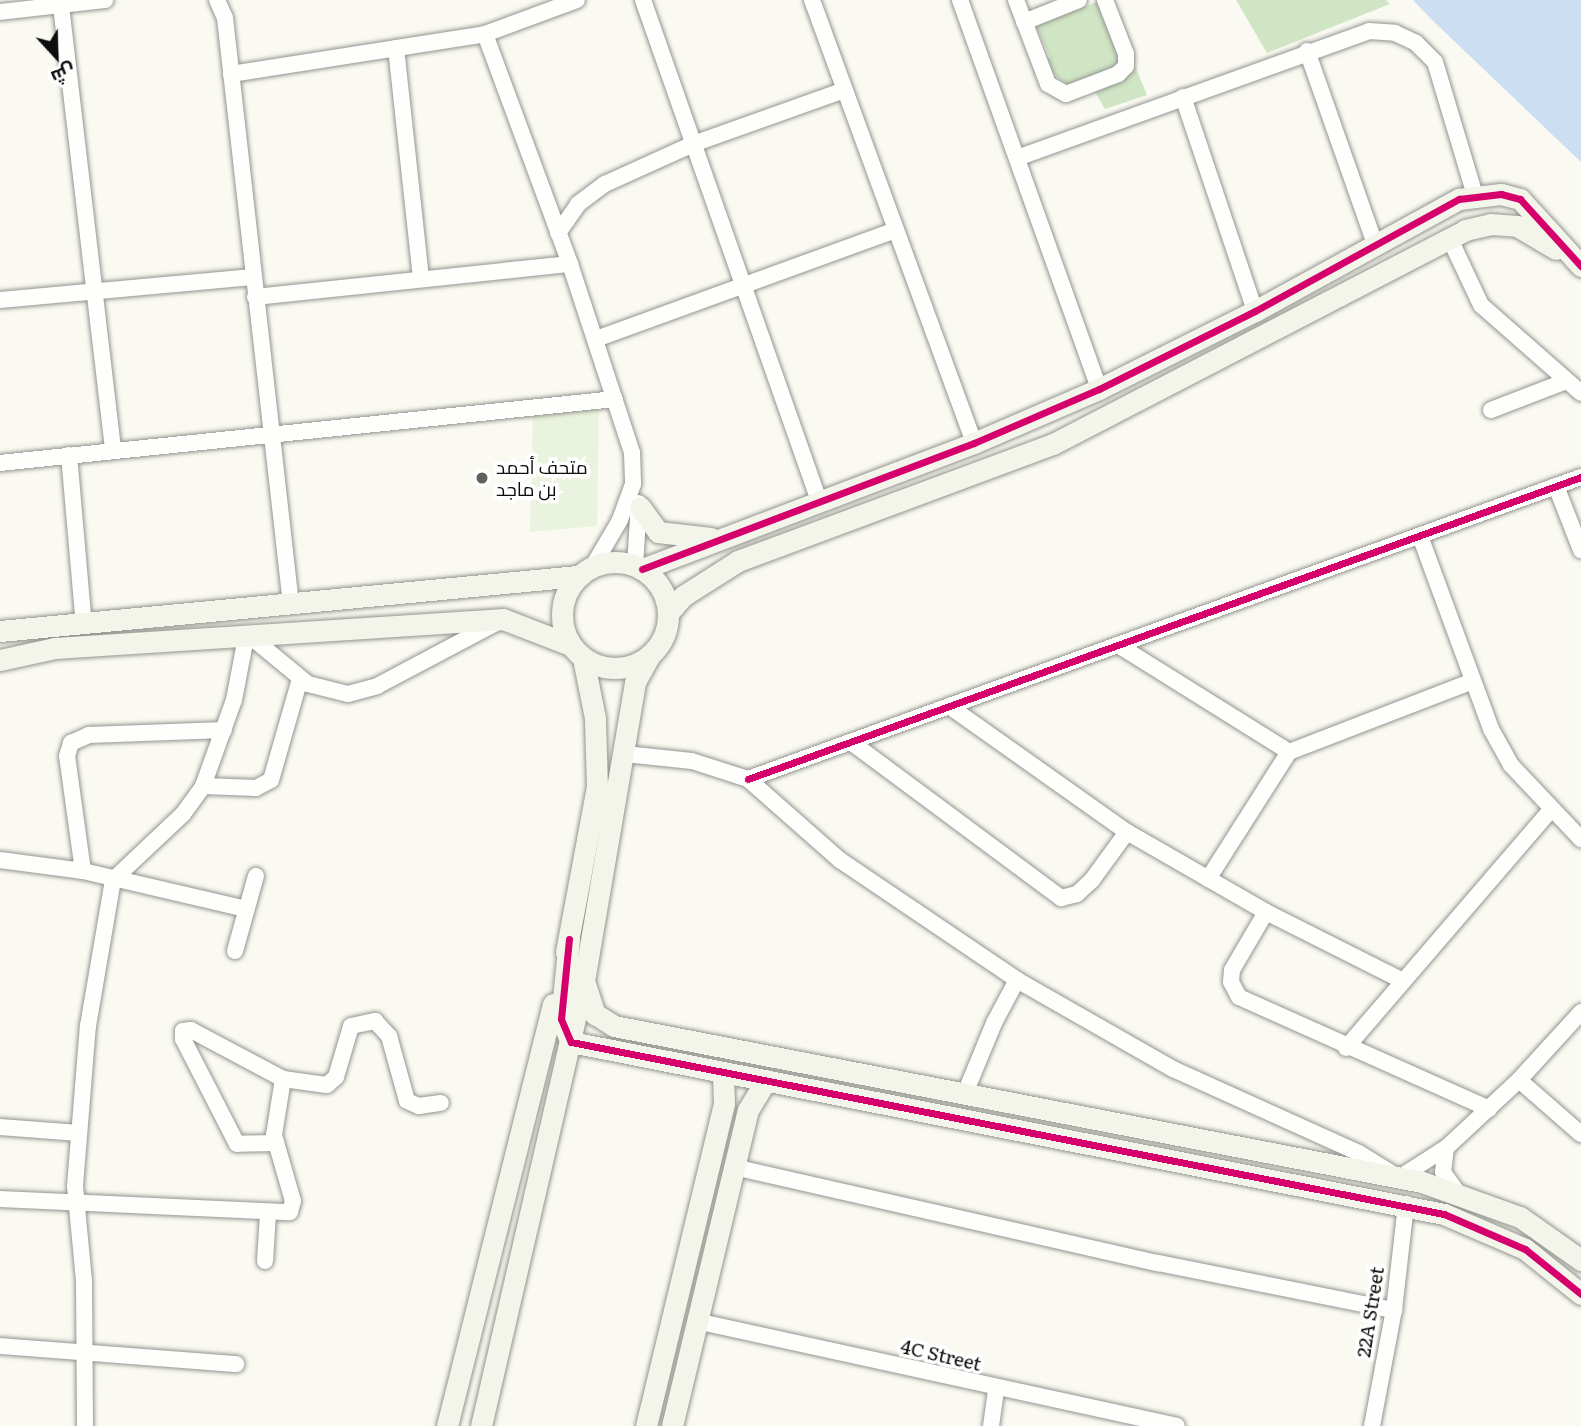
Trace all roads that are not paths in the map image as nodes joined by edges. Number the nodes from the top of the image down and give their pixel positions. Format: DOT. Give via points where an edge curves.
graph roads {
  1 [pos="105,0"];
  2 [pos="217,0"];
  3 [pos="577,0"];
  4 [pos="643,0"];
  5 [pos="812,0"];
  6 [pos="960,0"];
  7 [pos="1016,0"];
  8 [pos="1079,0"];
  9 [pos="1105,0"];
  10 [pos="61,6"];
  11 [pos="0,12"];
  12 [pos="1024,22"];
  13 [pos="485,34"];
  14 [pos="396,48"];
  15 [pos="1307,51"];
  16 [pos="231,74"];
  17 [pos="845,90"];
  18 [pos="1183,97"];
  19 [pos="693,144"];
  20 [pos="1017,158"];
  21 [pos="1475,195"];
  22 [pos="896,230"];
  23 [pos="558,233"];
  24 [pos="1449,237"];
  25 [pos="1376,244"];
  26 [pos="1354,256"];
  27 [pos="1577,262"];
  28 [pos="570,264"];
  29 [pos="253,277"];
  30 [pos="421,279"];
  31 [pos="1367,281"];
  32 [pos="744,285"];
  33 [pos="97,289"];
  34 [pos="255,297"];
  35 [pos="0,300"];
  36 [pos="1255,310"];
  37 [pos="596,339"];
  38 [pos="1566,382"];
  39 [pos="1099,389"];
  40 [pos="1581,393"];
  41 [pos="615,399"];
  42 [pos="1491,410"];
  43 [pos="272,435"];
  44 [pos="974,443"];
  45 [pos="113,450"];
  46 [pos="69,455"];
  47 [pos="0,463"];
  48 [pos="1581,477"];
  49 [pos="633,484"];
  50 [pos="1556,486"];
  51 [pos="820,501"];
  52 [pos="640,507"];
  53 [pos="1420,536"];
  54 [pos="720,538"];
  55 [pos="1581,550"];
  56 [pos="639,567"];
  57 [pos="586,571"];
  58 [pos="291,605"];
  59 [pos="668,612"];
  60 [pos="503,619"];
  61 [pos="84,625"];
  62 [pos="0,631"];
  63 [pos="249,637"];
  64 [pos="1118,645"];
  65 [pos="576,651"];
  66 [pos="649,657"];
  67 [pos="0,660"];
  68 [pos="300,678"];
  69 [pos="1470,682"];
  70 [pos="949,706"];
  71 [pos="224,730"];
  72 [pos="851,742"];
  73 [pos="1289,752"];
  74 [pos="625,754"];
  75 [pos="748,779"];
  76 [pos="203,786"];
  77 [pos="1550,811"];
  78 [pos="1127,832"];
  79 [pos="1581,839"];
  80 [pos="0,860"];
  81 [pos="83,871"];
  82 [pos="256,876"];
  83 [pos="1208,879"];
  84 [pos="113,880"];
  85 [pos="246,909"];
  86 [pos="1266,912"];
  87 [pos="569,939"];
  88 [pos="235,951"];
  89 [pos="584,981"];
  90 [pos="1017,981"];
  91 [pos="1403,981"];
  92 [pos="1578,1020"];
  93 [pos="571,1042"];
  94 [pos="728,1048"];
  95 [pos="1346,1048"];
  96 [pos="649,1057"];
  97 [pos="723,1072"];
  98 [pos="283,1079"];
  99 [pos="766,1080"];
  100 [pos="1519,1080"];
  101 [pos="974,1093"];
  102 [pos="826,1094"];
  103 [pos="441,1103"];
  104 [pos="1489,1109"];
  105 [pos="0,1127"];
  106 [pos="79,1133"];
  107 [pos="1581,1134"];
  108 [pos="275,1143"];
  109 [pos="714,1143"];
  110 [pos="1446,1148"];
  111 [pos="734,1167"];
  112 [pos="1399,1178"];
  113 [pos="1457,1192"];
  114 [pos="0,1199"];
  115 [pos="1406,1204"];
  116 [pos="78,1206"];
  117 [pos="268,1214"];
  118 [pos="721,1221"];
  119 [pos="1581,1259"];
  120 [pos="265,1261"];
  121 [pos="1581,1294"];
  122 [pos="1394,1310"];
  123 [pos="696,1321"];
  124 [pos="0,1346"];
  125 [pos="85,1355"];
  126 [pos="236,1364"];
  127 [pos="996,1389"];
  128 [pos="85,1426"];
  129 [pos="447,1426"];
  130 [pos="481,1426"];
  131 [pos="646,1426"];
  132 [pos="672,1426"];
  133 [pos="991,1426"];
  134 [pos="1177,1426"];
  135 [pos="1372,1426"];
  1 -- 10 [label="street"];
  2 -- 16 [label="street" via="225,18"];
  3 -- 13 [label="street"];
  4 -- 19 [label="street"];
  5 -- 17 [label="street"];
  6 -- 20 [label="street"];
  7 -- 12 [label="street"];
  8 -- 12 [label="street"];
  9 -- 12 [label="street" via="1126,54 1126,66 1118,74 1066,94 1048,84"];
  10 -- 11 [label="street"];
  10 -- 33 [label="street"];
  13 -- 14 [label="street"];
  13 -- 23 [label="street"];
  14 -- 16 [label="street"];
  14 -- 30 [label="street"];
  15 -- 18 [label="street"];
  15 -- 21 [label="street" via="1369,31 1395,33 1416,43 1435,62 1445,85"];
  15 -- 25 [label="street"];
  16 -- 29 [label="street"];
  17 -- 19 [label="street"];
  17 -- 22 [label="street"];
  18 -- 20 [label="street"];
  18 -- 36 [label="street"];
  19 -- 23 [label="street" via="588,195"];
  19 -- 32 [label="street"];
  20 -- 39 [label="street"];
  21 -- 25 [label="street" via="1436,209"];
  21 -- 27 [label="street" via="1520,199"];
  22 -- 32 [label="street"];
  22 -- 44 [label="street"];
  23 -- 28 [label="street"];
  24 -- 27 [label="street" via="1490,224 1517,226"];
  24 -- 31 [label="street"];
  24 -- 38 [label="street" via="1481,305"];
  25 -- 26 [label="street"];
  26 -- 31 [label="street"];
  26 -- 36 [label="street"];
  28 -- 30 [label="street"];
  28 -- 37 [label="street"];
  29 -- 33 [label="street"];
  29 -- 34 [label="street"];
  30 -- 34 [label="street"];
  31 -- 59 [label="street" via="1053,444 738,561 683,596"];
  32 -- 37 [label="street"];
  32 -- 51 [label="street"];
  33 -- 35 [label="street"];
  33 -- 45 [label="street"];
  34 -- 43 [label="street"];
  36 -- 39 [label="street"];
  37 -- 41 [label="street"];
  38 -- 40 [label="street"];
  38 -- 42 [label="street"];
  39 -- 44 [label="street"];
  41 -- 43 [label="street"];
  41 -- 49 [label="street" via="632,453"];
  43 -- 45 [label="street"];
  43 -- 58 [label="street"];
  44 -- 51 [label="street"];
  45 -- 46 [label="street"];
  46 -- 47 [label="street"];
  46 -- 61 [label="street"];
  48 -- 50 [label="street"];
  49 -- 52 [label="street"];
  49 -- 57 [label="street" via="620,520"];
  50 -- 53 [label="street"];
  50 -- 55 [label="street"];
  51 -- 54 [label="street"];
  52 -- 54 [label="street" via="658,532"];
  52 -- 56 [label="street"];
  53 -- 64 [label="street"];
  53 -- 69 [label="street"];
  54 -- 56 [label="street"];
  56 -- 57 [label="street" via="608,562"];
  56 -- 59 [label="street" via="659,585"];
  57 -- 58 [label="street"];
  57 -- 65 [label="street" via="562,609"];
  58 -- 61 [label="street"];
  59 -- 66 [label="street" via="667,629"];
  60 -- 63 [label="street"];
  60 -- 65 [label="street"];
  60 -- 68 [label="street" via="368,690 327,692"];
  61 -- 62 [label="street"];
  63 -- 67 [label="street" via="55,648"];
  63 -- 68 [label="street"];
  63 -- 71 [label="street"];
  64 -- 70 [label="street"];
  64 -- 73 [label="street"];
  65 -- 66 [label="street" via="616,668"];
  65 -- 87 [label="street" via="595,718 597,787"];
  66 -- 74 [label="street" via="635,682"];
  68 -- 76 [label="street" via="271,780 256,788"];
  69 -- 73 [label="street"];
  69 -- 77 [label="street" via="1511,765"];
  70 -- 72 [label="street"];
  70 -- 78 [label="street"];
  71 -- 76 [label="street"];
  71 -- 81 [label="street" via="89,735 71,743 67,755"];
  72 -- 75 [label="street"];
  72 -- 78 [label="street" via="1061,898 1077,894 1092,880"];
  73 -- 83 [label="street"];
  74 -- 75 [label="street" via="692,761"];
  74 -- 89 [label="street"];
  75 -- 90 [label="street" via="840,860"];
  76 -- 84 [label="street" via="183,814"];
  77 -- 79 [label="street"];
  77 -- 91 [label="street"];
  78 -- 83 [label="street"];
  80 -- 81 [label="street"];
  81 -- 84 [label="street"];
  82 -- 85 [label="street"];
  83 -- 86 [label="street"];
  84 -- 85 [label="street"];
  84 -- 106 [label="street" via="88,1026"];
  85 -- 88 [label="street"];
  86 -- 91 [label="street"];
  86 -- 95 [label="street" via="1232,970 1234,990"];
  87 -- 93 [label="street" via="561,1019"];
  87 -- 129 [label="street"];
  89 -- 93 [label="street"];
  89 -- 94 [label="street" via="590,1004 604,1021"];
  90 -- 101 [label="street" via="993,1023"];
  90 -- 112 [label="street" via="1173,1069 1359,1153"];
  91 -- 95 [label="street"];
  92 -- 100 [label="street"];
  93 -- 96 [label="street"];
  93 -- 130 [label="street"];
  94 -- 96 [label="street" via="654,1041 644,1048"];
  94 -- 101 [label="street"];
  95 -- 104 [label="street"];
  96 -- 97 [label="street"];
  97 -- 99 [label="street"];
  97 -- 109 [label="street" via="726,1093"];
  98 -- 103 [label="street" via="331,1084 351,1026 375,1021 389,1036 407,1101 419,1106"];
  98 -- 108 [label="street"];
  98 -- 108 [label="street" via="191,1030 183,1031 237,1144"];
  99 -- 102 [label="street"];
  99 -- 111 [label="street" via="751,1100"];
  100 -- 104 [label="street"];
  100 -- 107 [label="street"];
  101 -- 102 [label="street" via="977,1106 965,1113 837,1090"];
  101 -- 112 [label="street"];
  102 -- 115 [label="street"];
  104 -- 110 [label="street"];
  105 -- 106 [label="street"];
  106 -- 116 [label="street"];
  108 -- 117 [label="street" via="293,1205 285,1214"];
  109 -- 118 [label="street" via="727,1156 712,1213"];
  109 -- 131 [label="street"];
  110 -- 112 [label="street"];
  110 -- 113 [label="street" via="1443,1172"];
  111 -- 118 [label="street"];
  111 -- 122 [label="street" via="1158,1263"];
  112 -- 113 [label="street"];
  113 -- 119 [label="street" via="1520,1217"];
  114 -- 116 [label="street"];
  115 -- 121 [label="street" via="1481,1226 1525,1250"];
  115 -- 122 [label="street, 22A Street"];
  116 -- 117 [label="street"];
  116 -- 125 [label="street"];
  117 -- 120 [label="street"];
  118 -- 123 [label="street"];
  122 -- 135 [label="street, 22A Street"];
  123 -- 127 [label="street, 4C Street"];
  123 -- 132 [label="street"];
  124 -- 125 [label="street"];
  125 -- 126 [label="street"];
  125 -- 128 [label="street"];
  127 -- 133 [label="street"];
  127 -- 134 [label="street, 4C Street"];
}
